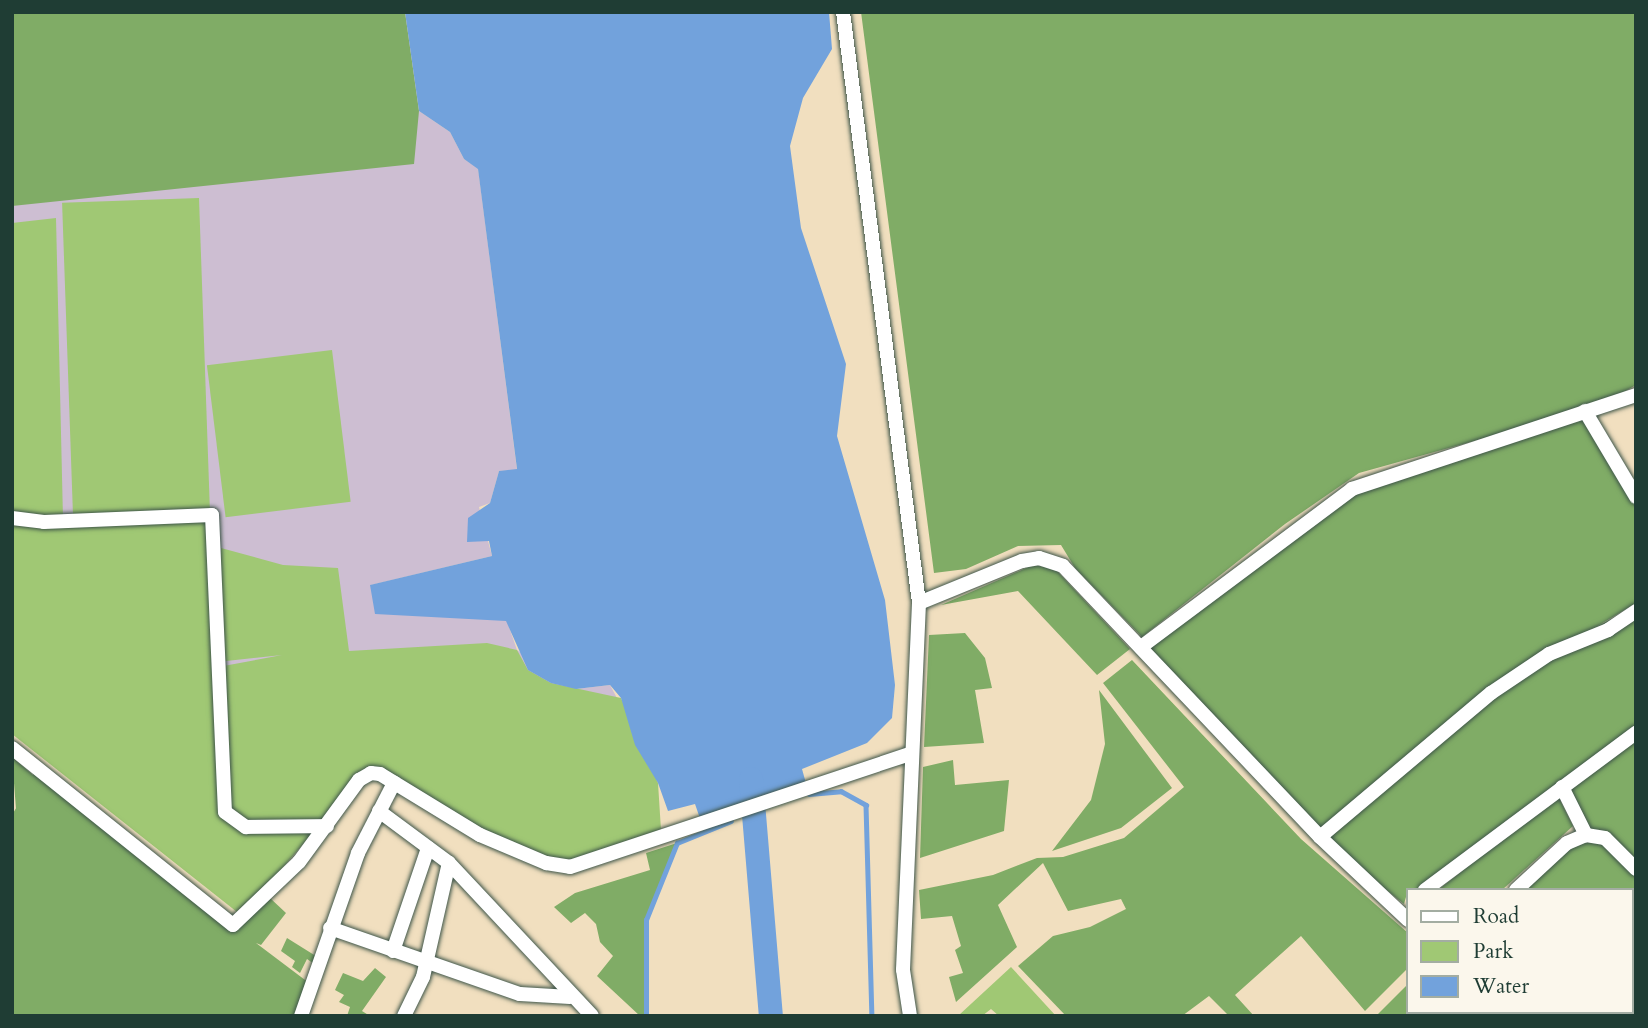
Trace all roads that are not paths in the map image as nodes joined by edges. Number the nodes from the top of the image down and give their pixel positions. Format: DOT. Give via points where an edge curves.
graph roads {
  1 [pos="843,12"];
  2 [pos="1636,394"];
  3 [pos="1585,411"];
  4 [pos="1636,497"];
  5 [pos="12,518"];
  6 [pos="919,603"];
  7 [pos="1636,611"];
  8 [pos="1141,647"];
  9 [pos="1636,733"];
  10 [pos="12,748"];
  11 [pos="910,754"];
  12 [pos="394,783"];
  13 [pos="1562,787"];
  14 [pos="379,811"];
  15 [pos="327,826"];
  16 [pos="1586,835"];
  17 [pos="1320,837"];
  18 [pos="428,848"];
  19 [pos="449,863"];
  20 [pos="1636,869"];
  21 [pos="1428,888"];
  22 [pos="1518,888"];
  23 [pos="1406,918"];
  24 [pos="330,928"];
  25 [pos="393,951"];
  26 [pos="427,964"];
  27 [pos="570,997"];
  28 [pos="301,1016"];
  29 [pos="404,1016"];
  30 [pos="592,1016"];
  31 [pos="909,1016"];
  1 -- 6 [label="street"];
  2 -- 3 [label="street"];
  3 -- 4 [label="street"];
  3 -- 8 [label="street" via="1352,489"];
  5 -- 15 [label="street" via="44,522 212,516 225,812 246,827"];
  6 -- 8 [label="street" via="1022,561 1052,559"];
  6 -- 11 [label="street"];
  7 -- 17 [label="street" via="1608,630 1549,654 1491,693"];
  8 -- 17 [label="street"];
  9 -- 13 [label="street"];
  10 -- 15 [label="street" via="233,925 299,863"];
  11 -- 12 [label="street" via="591,864 558,866 480,835"];
  11 -- 31 [label="street" via="903,970"];
  12 -- 14 [label="street"];
  12 -- 15 [label="street" via="380,774 365,775"];
  13 -- 16 [label="street"];
  13 -- 21 [label="street"];
  14 -- 18 [label="street"];
  14 -- 24 [label="street"];
  16 -- 20 [label="street" via="1605,838"];
  16 -- 22 [label="street" via="1567,843"];
  17 -- 23 [label="street"];
  18 -- 19 [label="street"];
  18 -- 25 [label="street"];
  19 -- 26 [label="street"];
  19 -- 27 [label="street"];
  24 -- 25 [label="street"];
  24 -- 28 [label="street"];
  25 -- 26 [label="street"];
  26 -- 27 [label="street" via="520,994"];
  26 -- 29 [label="street"];
  27 -- 30 [label="street"];
}
